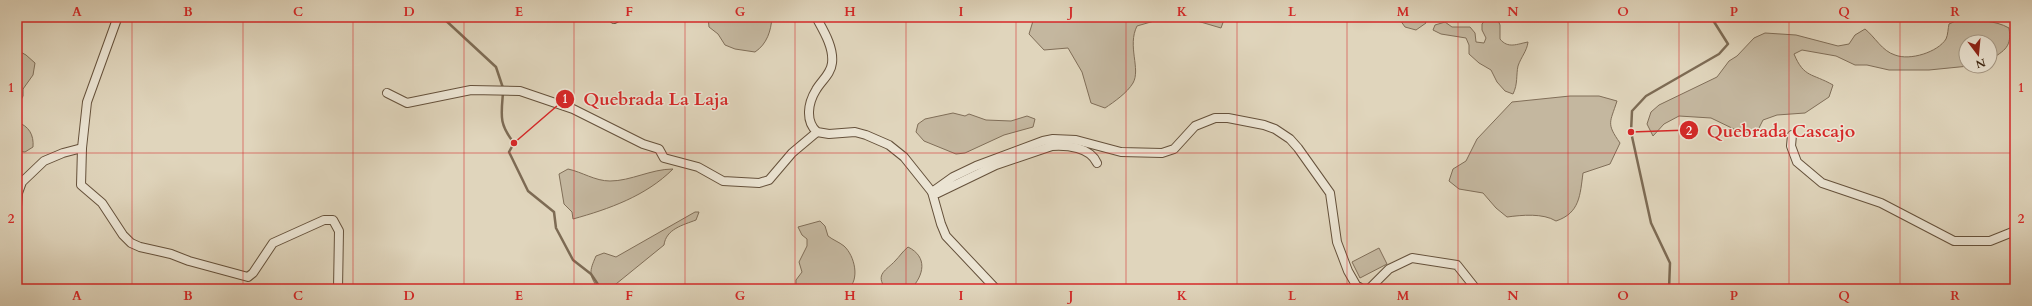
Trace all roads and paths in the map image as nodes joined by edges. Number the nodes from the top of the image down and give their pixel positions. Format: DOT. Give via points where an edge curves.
graph roads {
  1 [pos="816,17"];
  2 [pos="117,19"];
  3 [pos="387,93"];
  4 [pos="817,132"];
  5 [pos="1792,135"];
  6 [pos="82,148"];
  7 [pos="1097,163"];
  8 [pos="933,194"];
  9 [pos="17,207"];
  10 [pos="2015,230"];
  11 [pos="338,289"];
  12 [pos="996,289"];
  13 [pos="1362,289"];
  14 [pos="1369,289"];
  15 [pos="1476,289"];
  1 -- 4 [label="street" via="828,42 832,62 831,70 816,89 810,106 810,123"];
  2 -- 6 [label="street" via="87,102"];
  3 -- 4 [label="street" via="407,104 460,91 520,91 573,109 643,144 659,149 664,158 691,165 730,182 759,183 769,180 792,153"];
  4 -- 8 [label="street" via="855,132 882,141 904,157"];
  5 -- 10 [label="street" via="1791,146 1797,162 1822,183 1881,203 1954,241 1990,241"];
  6 -- 9 [label="street" via="44,161 22,182"];
  6 -- 11 [label="street" via="82,185 102,203 131,243 248,277 273,243 324,220 333,220 339,232"];
  7 -- 8 [label="street" via="1091,155 1081,149 1052,146 996,165"];
  8 -- 12 [label="street" via="946,236"];
  8 -- 13 [label="street" via="953,177 976,166 1018,149 1053,139 1088,142 1121,152 1162,153 1174,149 1195,126 1210,120 1228,118 1259,123 1275,129 1290,139 1324,183 1333,205 1337,242 1348,271 1356,285"];
  14 -- 15 [label="street" via="1389,269 1412,258 1457,265"];
}
